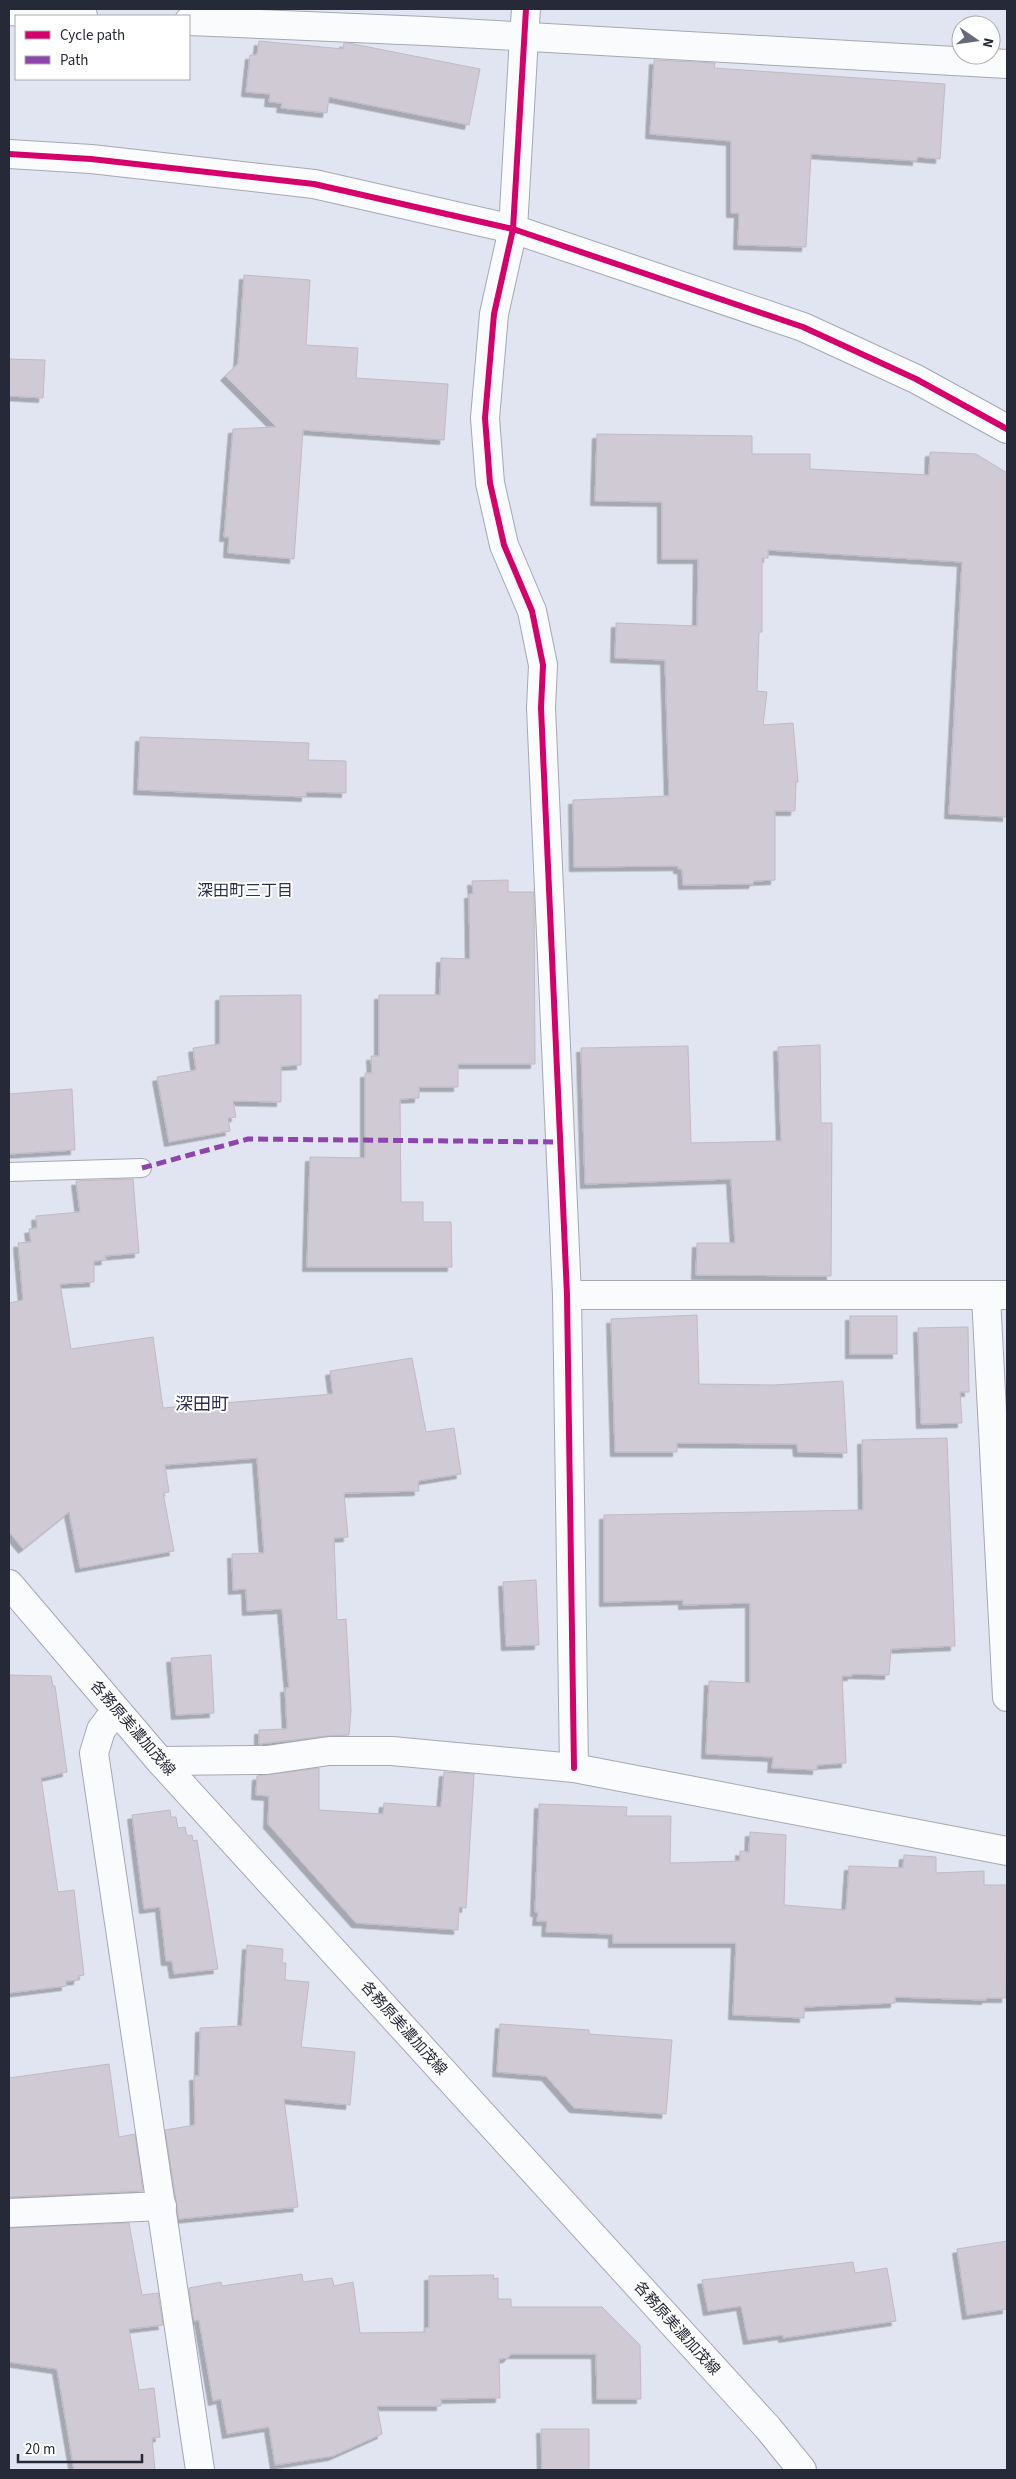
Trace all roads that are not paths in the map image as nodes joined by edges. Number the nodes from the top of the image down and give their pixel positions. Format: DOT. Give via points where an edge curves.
graph roads {
  1 [pos="526,9"];
  2 [pos="9,11"];
  3 [pos="68,15"];
  4 [pos="190,21"];
  5 [pos="524,37"];
  6 [pos="1007,64"];
  7 [pos="9,154"];
  8 [pos="513,228"];
  9 [pos="1007,429"];
  10 [pos="142,1168"];
  11 [pos="9,1172"];
  12 [pos="567,1295"];
  13 [pos="996,1296"];
  14 [pos="9,1584"];
  15 [pos="1007,1697"];
  16 [pos="116,1710"];
  17 [pos="160,1760"];
  18 [pos="574,1768"];
  19 [pos="1007,1851"];
  20 [pos="162,2206"];
  21 [pos="9,2213"];
  22 [pos="200,2470"];
  23 [pos="802,2470"];
  1 -- 5 [label="street"];
  2 -- 3 [label="street"];
  4 -- 5 [label="street"];
  5 -- 6 [label="street"];
  5 -- 8 [label="street"];
  7 -- 8 [label="street" via="91,159 314,184"];
  8 -- 9 [label="street" via="803,327 916,379"];
  8 -- 12 [label="street" via="494,314 485,418 490,483 504,545 532,611 543,665 541,708"];
  10 -- 11 [label="lane"];
  12 -- 13 [label="street"];
  12 -- 18 [label="street"];
  13 -- 15 [label="street"];
  14 -- 16 [label="street, 各務原美濃加茂線"];
  16 -- 17 [label="street, 各務原美濃加茂線"];
  16 -- 20 [label="street" via="101,1730 94,1753"];
  17 -- 18 [label="street" via="267,1760 329,1751 392,1751"];
  17 -- 23 [label="street, 各務原美濃加茂線"];
  18 -- 19 [label="street"];
  20 -- 21 [label="street"];
  20 -- 22 [label="street"];
}
